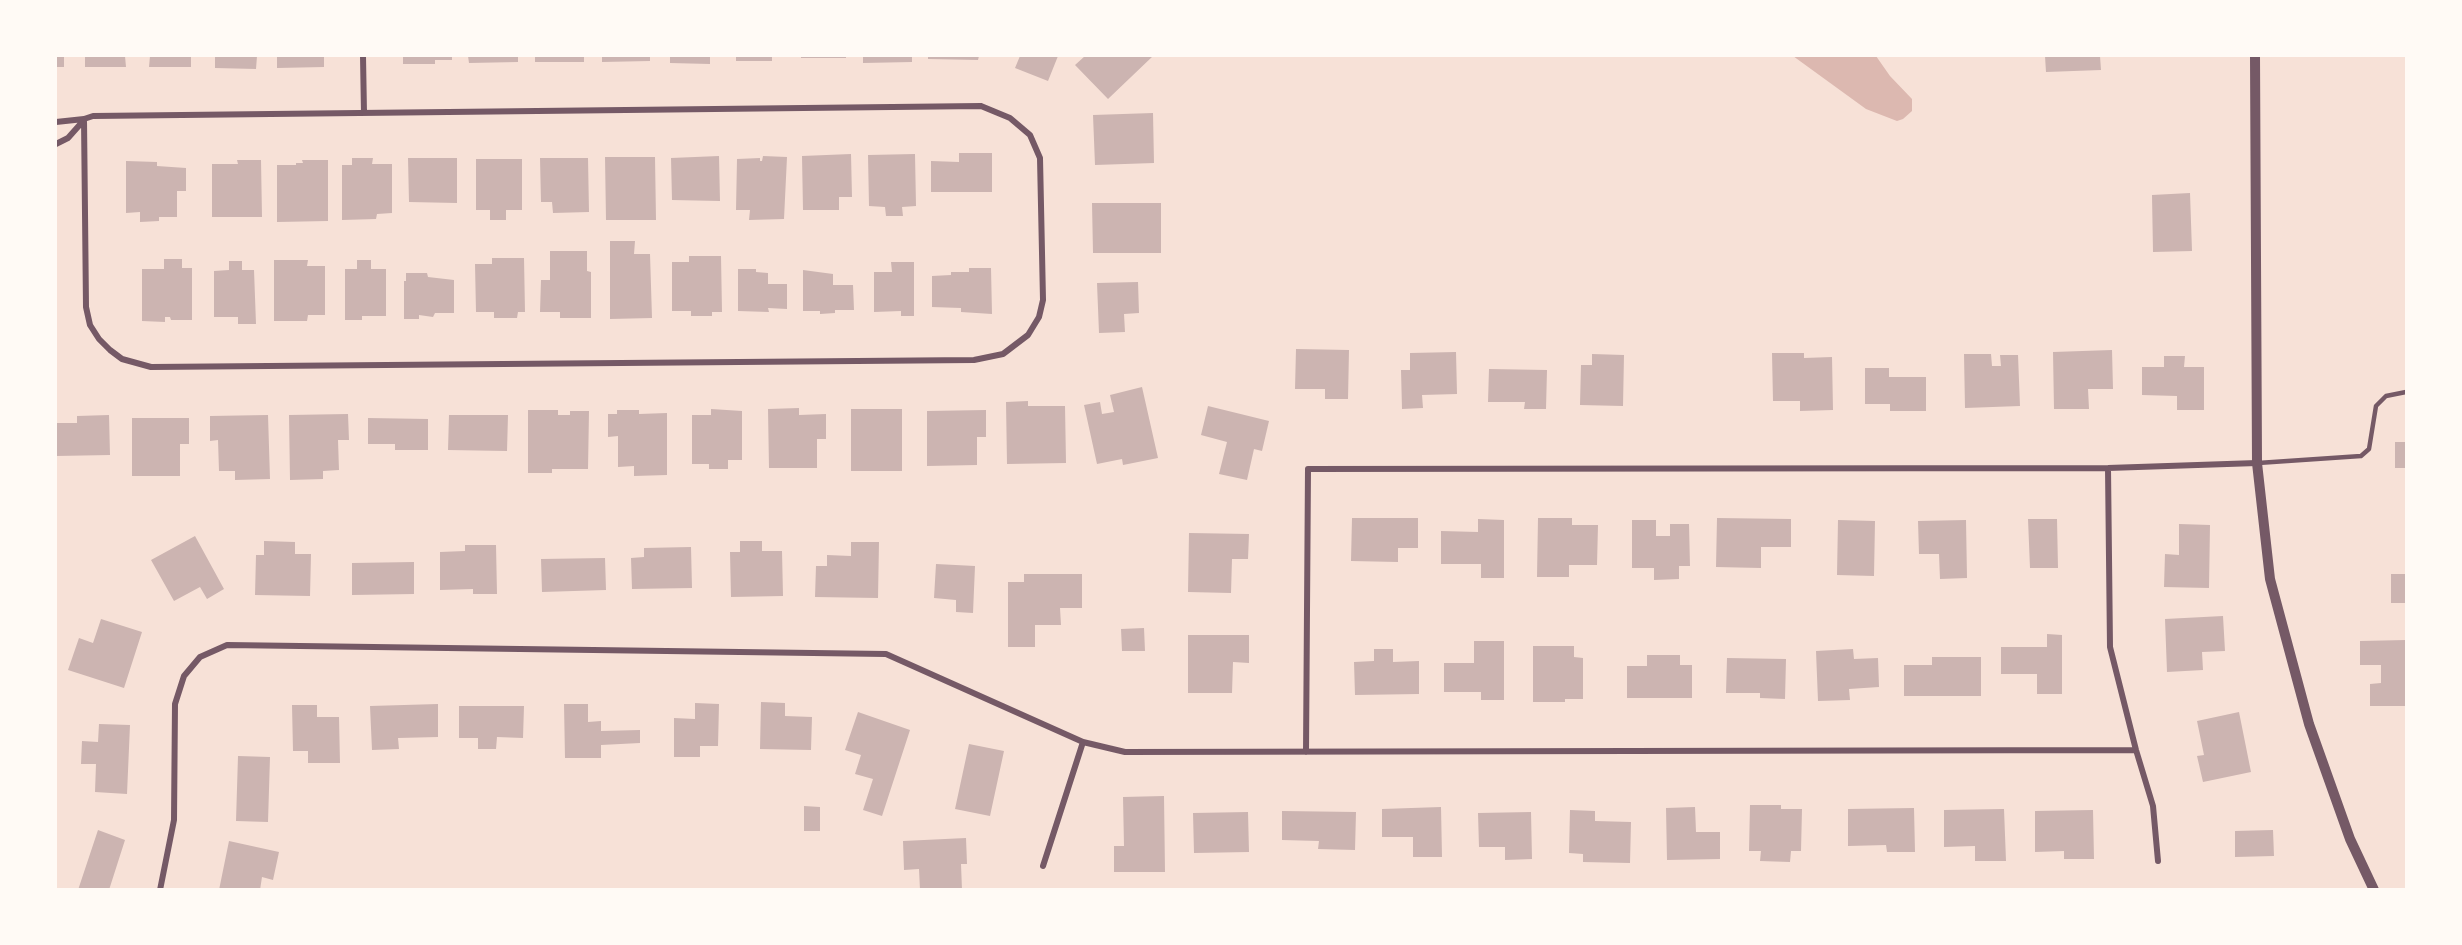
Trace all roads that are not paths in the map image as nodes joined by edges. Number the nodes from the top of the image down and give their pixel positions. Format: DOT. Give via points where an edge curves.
graph roads {
  1 [pos="363,56"];
  2 [pos="2255,56"];
  3 [pos="364,113"];
  4 [pos="84,119"];
  5 [pos="56,122"];
  6 [pos="56,144"];
  7 [pos="2406,393"];
  8 [pos="2257,464"];
  9 [pos="2108,468"];
  10 [pos="1083,742"];
  11 [pos="2136,750"];
  12 [pos="1306,752"];
  13 [pos="2158,861"];
  14 [pos="1042,866"];
  15 [pos="160,890"];
  16 [pos="2374,890"];
  1 -- 3 [label="street"];
  2 -- 8 [label="street"];
  3 -- 4 [label="street" via="102,115"];
  3 -- 4 [label="street" via="981,106 1010,118 1030,135 1040,158 1043,300 1039,317 1028,334 1003,354 974,360 151,367 122,359 99,339 90,325 86,307"];
  4 -- 5 [label="street"];
  4 -- 6 [label="street" via="68,138"];
  7 -- 8 [label="lane" via="2386,396 2376,406 2369,449 2361,456"];
  8 -- 9 [label="street"];
  8 -- 16 [label="street" via="2270,579 2309,724 2350,838"];
  9 -- 11 [label="street" via="2110,647"];
  9 -- 12 [label="street" via="1308,469"];
  10 -- 12 [label="street" via="1125,752"];
  10 -- 14 [label="street"];
  10 -- 15 [label="street" via="886,654 227,645 200,657 184,676 175,704 174,820"];
  11 -- 12 [label="street"];
  11 -- 13 [label="street" via="2153,806"];
}
